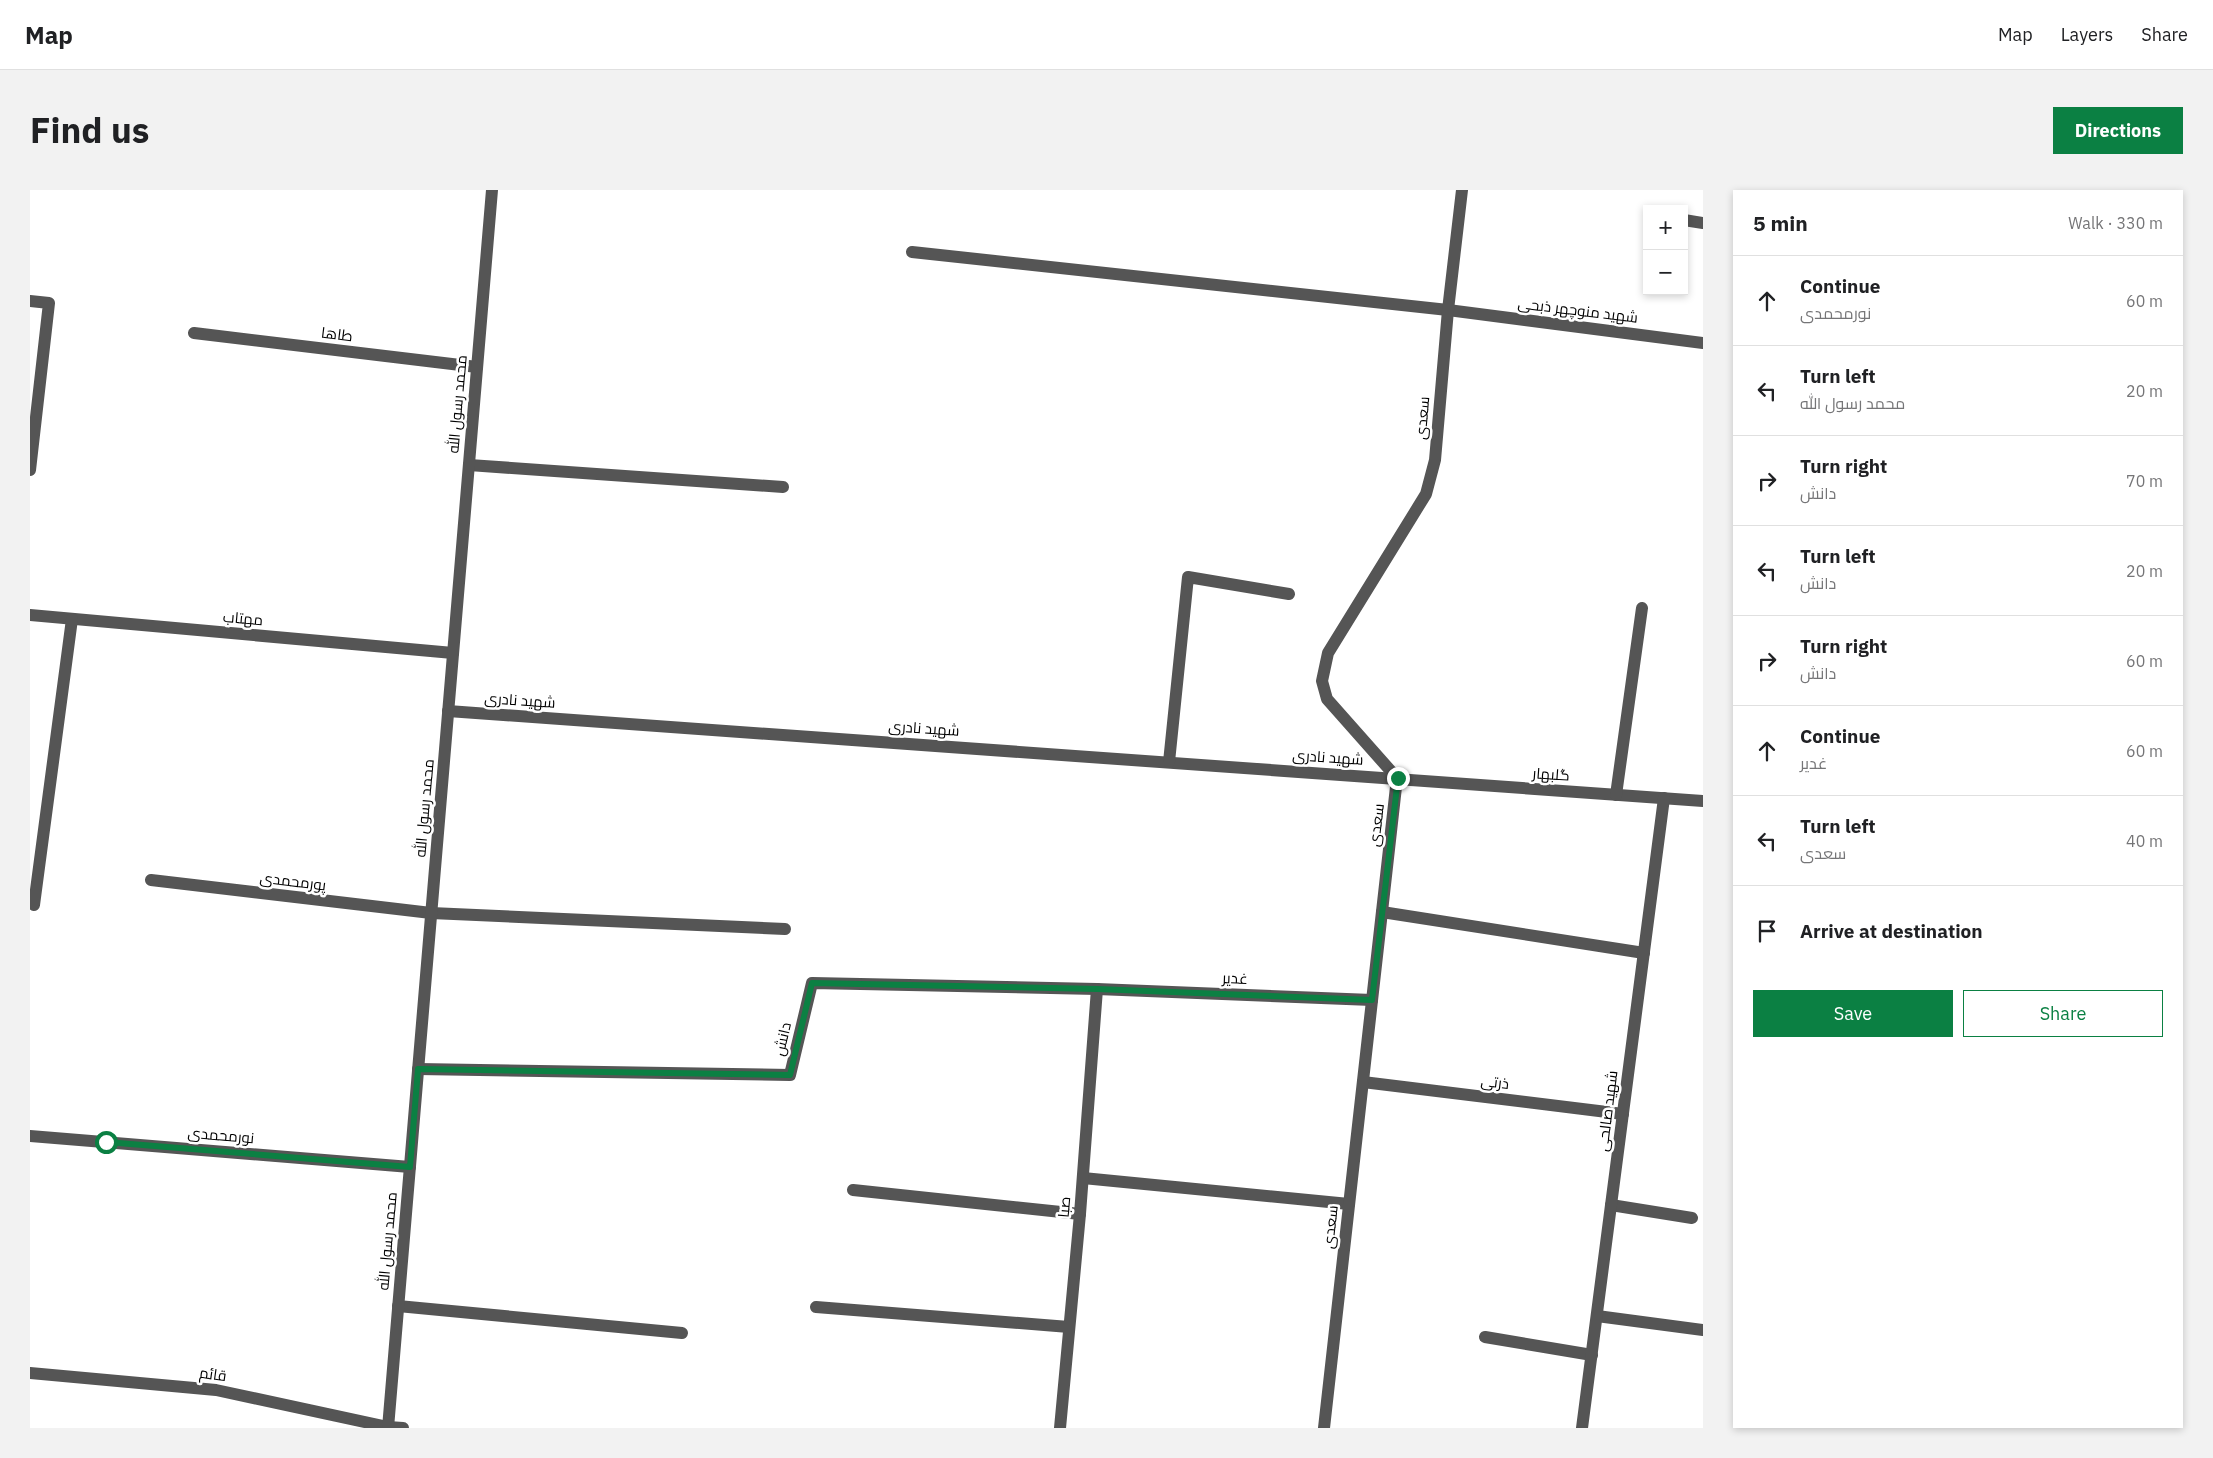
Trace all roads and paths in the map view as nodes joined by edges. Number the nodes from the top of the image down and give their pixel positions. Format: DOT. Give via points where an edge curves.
graph roads {
  1 [pos="492,190"];
  2 [pos="1462,190"];
  3 [pos="1688,221"];
  4 [pos="1703,223"];
  5 [pos="912,252"];
  6 [pos="30,301"];
  7 [pos="1448,310"];
  8 [pos="194,333"];
  9 [pos="1703,343"];
  10 [pos="477,367"];
  11 [pos="469,465"];
  12 [pos="30,470"];
  13 [pos="782,488"];
  14 [pos="1289,594"];
  15 [pos="1642,608"];
  16 [pos="30,615"];
  17 [pos="72,619"];
  18 [pos="453,653"];
  19 [pos="448,711"];
  20 [pos="1169,762"];
  21 [pos="1398,778"];
  22 [pos="1616,795"];
  23 [pos="1664,798"];
  24 [pos="1703,801"];
  25 [pos="151,880"];
  26 [pos="34,905"];
  27 [pos="1382,912"];
  28 [pos="431,913"];
  29 [pos="785,929"];
  30 [pos="1644,953"];
  31 [pos="1097,989"];
  32 [pos="1372,1000"];
  33 [pos="418,1069"];
  34 [pos="1363,1082"];
  35 [pos="1623,1114"];
  36 [pos="30,1136"];
  37 [pos="410,1167"];
  38 [pos="1083,1178"];
  39 [pos="852,1190"];
  40 [pos="1349,1204"];
  41 [pos="1611,1205"];
  42 [pos="1080,1214"];
  43 [pos="1692,1218"];
  44 [pos="398,1306"];
  45 [pos="816,1307"];
  46 [pos="1597,1316"];
  47 [pos="1069,1327"];
  48 [pos="1703,1330"];
  49 [pos="682,1333"];
  50 [pos="1485,1337"];
  51 [pos="1592,1354"];
  52 [pos="30,1373"];
  53 [pos="388,1427"];
  54 [pos="403,1428"];
  55 [pos="1060,1428"];
  56 [pos="1324,1428"];
  57 [pos="1582,1428"];
  1 -- 10 [label="street, محمد رسول الله"];
  2 -- 7 [label="street, سعدی"];
  3 -- 4 [label="street"];
  5 -- 7 [label="street, شهید منوچهر ذبحی"];
  6 -- 12 [label="street" via="49,303"];
  7 -- 9 [label="street, شهید منوچهر ذبحی"];
  7 -- 21 [label="street, سعدی" via="1435,460 1426,494 1328,652 1322,681 1327,699"];
  8 -- 10 [label="street, طاها"];
  10 -- 11 [label="street, محمد رسول الله"];
  11 -- 13 [label="street"];
  11 -- 18 [label="street, محمد رسول الله"];
  14 -- 20 [label="street" via="1188,578"];
  15 -- 22 [label="street"];
  16 -- 17 [label="street, مهتاب"];
  17 -- 18 [label="street, مهتاب"];
  17 -- 26 [label="street"];
  18 -- 19 [label="street, محمد رسول الله"];
  19 -- 20 [label="street, شهید نادری"];
  19 -- 28 [label="street, محمد رسول الله"];
  20 -- 21 [label="street, شهید نادری"];
  21 -- 22 [label="street, گلبهار"];
  21 -- 27 [label="street, سعدی"];
  22 -- 23 [label="street, گلبهار"];
  23 -- 24 [label="street, گلبهار"];
  23 -- 30 [label="street, شهید صالحی"];
  25 -- 28 [label="street, پورمحمدی"];
  27 -- 30 [label="street"];
  27 -- 32 [label="street, سعدی"];
  28 -- 29 [label="street, پورمحمدی"];
  28 -- 33 [label="street, محمد رسول الله"];
  30 -- 35 [label="street, شهید صالحی"];
  31 -- 32 [label="street, غدیر"];
  31 -- 33 [label="street, دانش" via="812,983 790,1075"];
  31 -- 38 [label="street, صبا"];
  32 -- 34 [label="street, سعدی"];
  33 -- 37 [label="street, محمد رسول الله"];
  34 -- 35 [label="street, ذرتی"];
  34 -- 40 [label="street, سعدی"];
  35 -- 41 [label="street, شهید صالحی"];
  36 -- 37 [label="street, نورمحمدی"];
  37 -- 44 [label="street, محمد رسول الله"];
  38 -- 40 [label="street"];
  38 -- 42 [label="street, صبا"];
  39 -- 42 [label="street"];
  40 -- 56 [label="street, سعدی"];
  41 -- 43 [label="street"];
  41 -- 46 [label="street, شهید صالحی"];
  42 -- 47 [label="street, صبا"];
  44 -- 49 [label="street"];
  44 -- 53 [label="street, محمد رسول الله"];
  45 -- 47 [label="street"];
  46 -- 48 [label="street"];
  46 -- 51 [label="street, شهید صالحی"];
  47 -- 55 [label="street, صبا"];
  50 -- 51 [label="street"];
  51 -- 57 [label="street, شهید صالحی"];
  52 -- 53 [label="street, قائم" via="216,1390"];
  53 -- 54 [label="street, قائم"];
}
